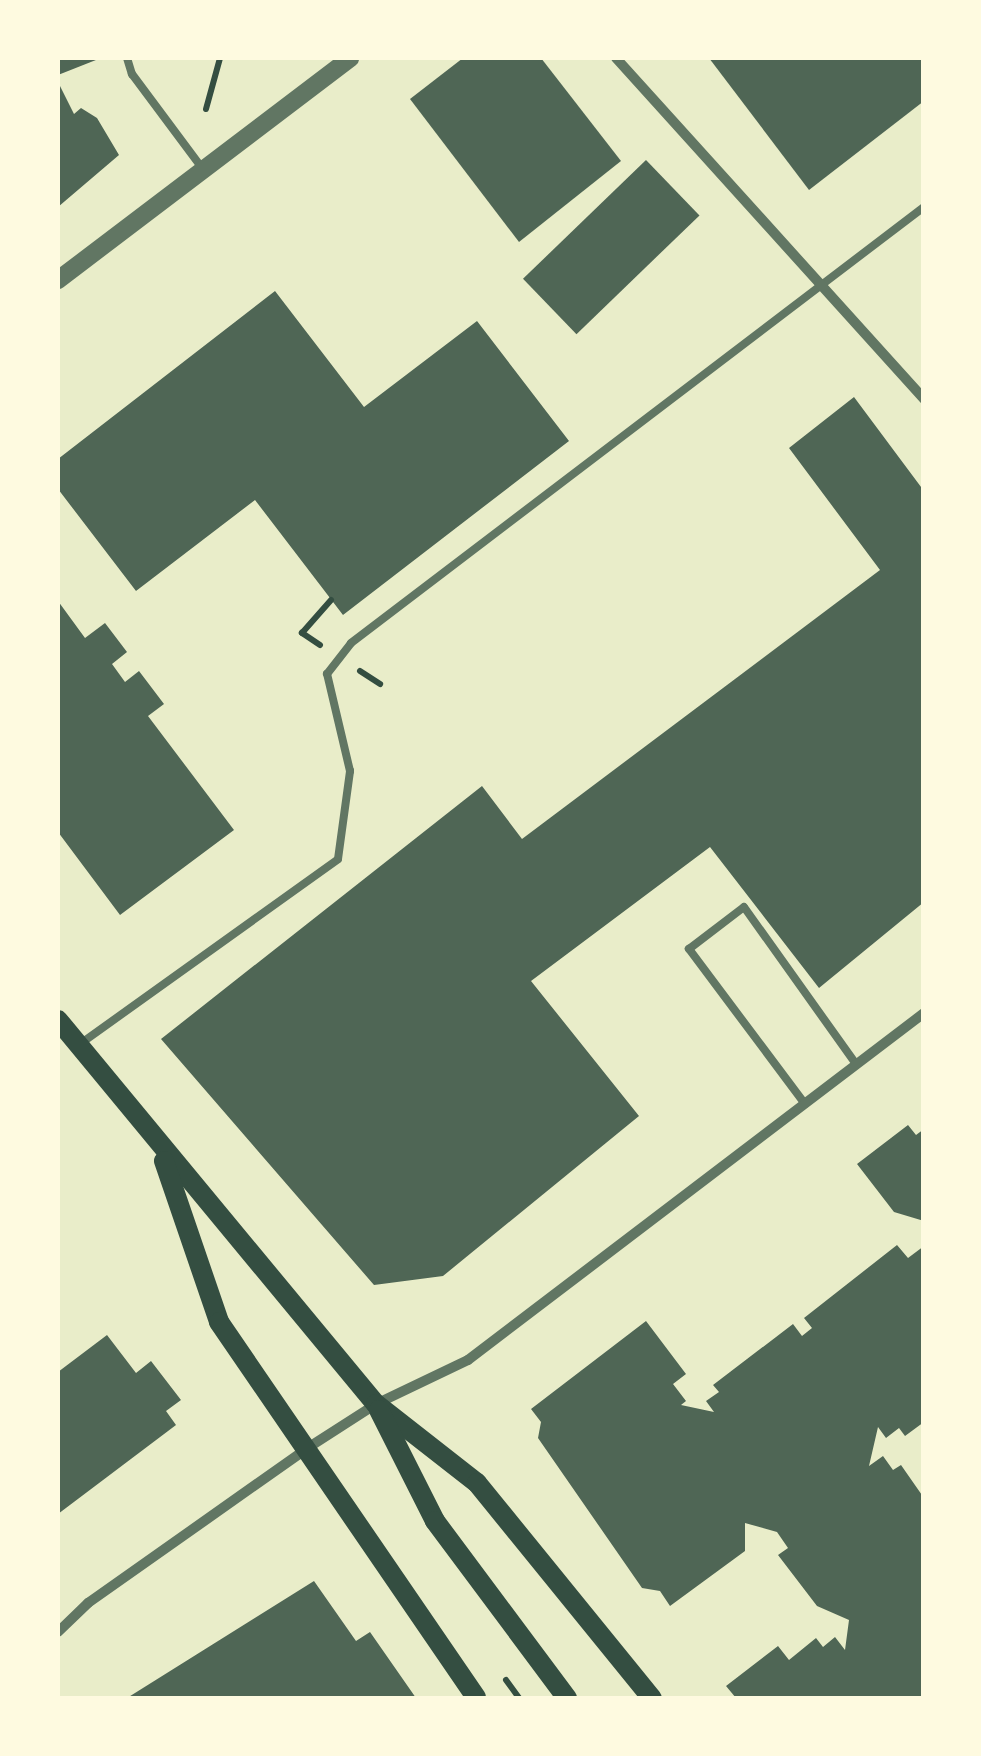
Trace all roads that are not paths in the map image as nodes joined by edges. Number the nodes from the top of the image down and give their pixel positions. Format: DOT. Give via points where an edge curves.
graph roads {
  1 [pos="128,58"];
  2 [pos="350,58"];
  3 [pos="616,58"];
  4 [pos="202,168"];
  5 [pos="924,208"];
  6 [pos="58,280"];
  7 [pos="824,289"];
  8 [pos="924,398"];
  9 [pos="924,1013"];
  10 [pos="58,1020"];
  11 [pos="76,1046"];
  12 [pos="856,1064"];
  13 [pos="805,1104"];
  14 [pos="160,1150"];
  15 [pos="376,1404"];
  16 [pos="306,1450"];
  17 [pos="58,1632"];
  18 [pos="608,1651"];
  19 [pos="476,1698"];
  20 [pos="567,1698"];
  21 [pos="637,1698"];
  22 [pos="652,1698"];
  1 -- 4 [label="lane" via="132,74"];
  2 -- 4 [label="street"];
  3 -- 7 [label="street"];
  4 -- 6 [label="street"];
  5 -- 7 [label="lane"];
  7 -- 8 [label="street"];
  7 -- 11 [label="lane" via="351,644 327,674 350,771 338,860"];
  9 -- 12 [label="street"];
  10 -- 11 [label="main road"];
  11 -- 14 [label="main road"];
  12 -- 13 [label="street"];
  12 -- 13 [label="lane" via="744,907 689,949"];
  13 -- 15 [label="street" via="468,1360"];
  14 -- 15 [label="main road"];
  14 -- 16 [label="main road" via="219,1322"];
  15 -- 16 [label="street"];
  15 -- 18 [label="main road" via="477,1484"];
  15 -- 20 [label="main road" via="435,1521"];
  16 -- 17 [label="street" via="88,1602"];
  16 -- 19 [label="main road"];
  18 -- 21 [label="main road"];
  18 -- 22 [label="main road"];
}
